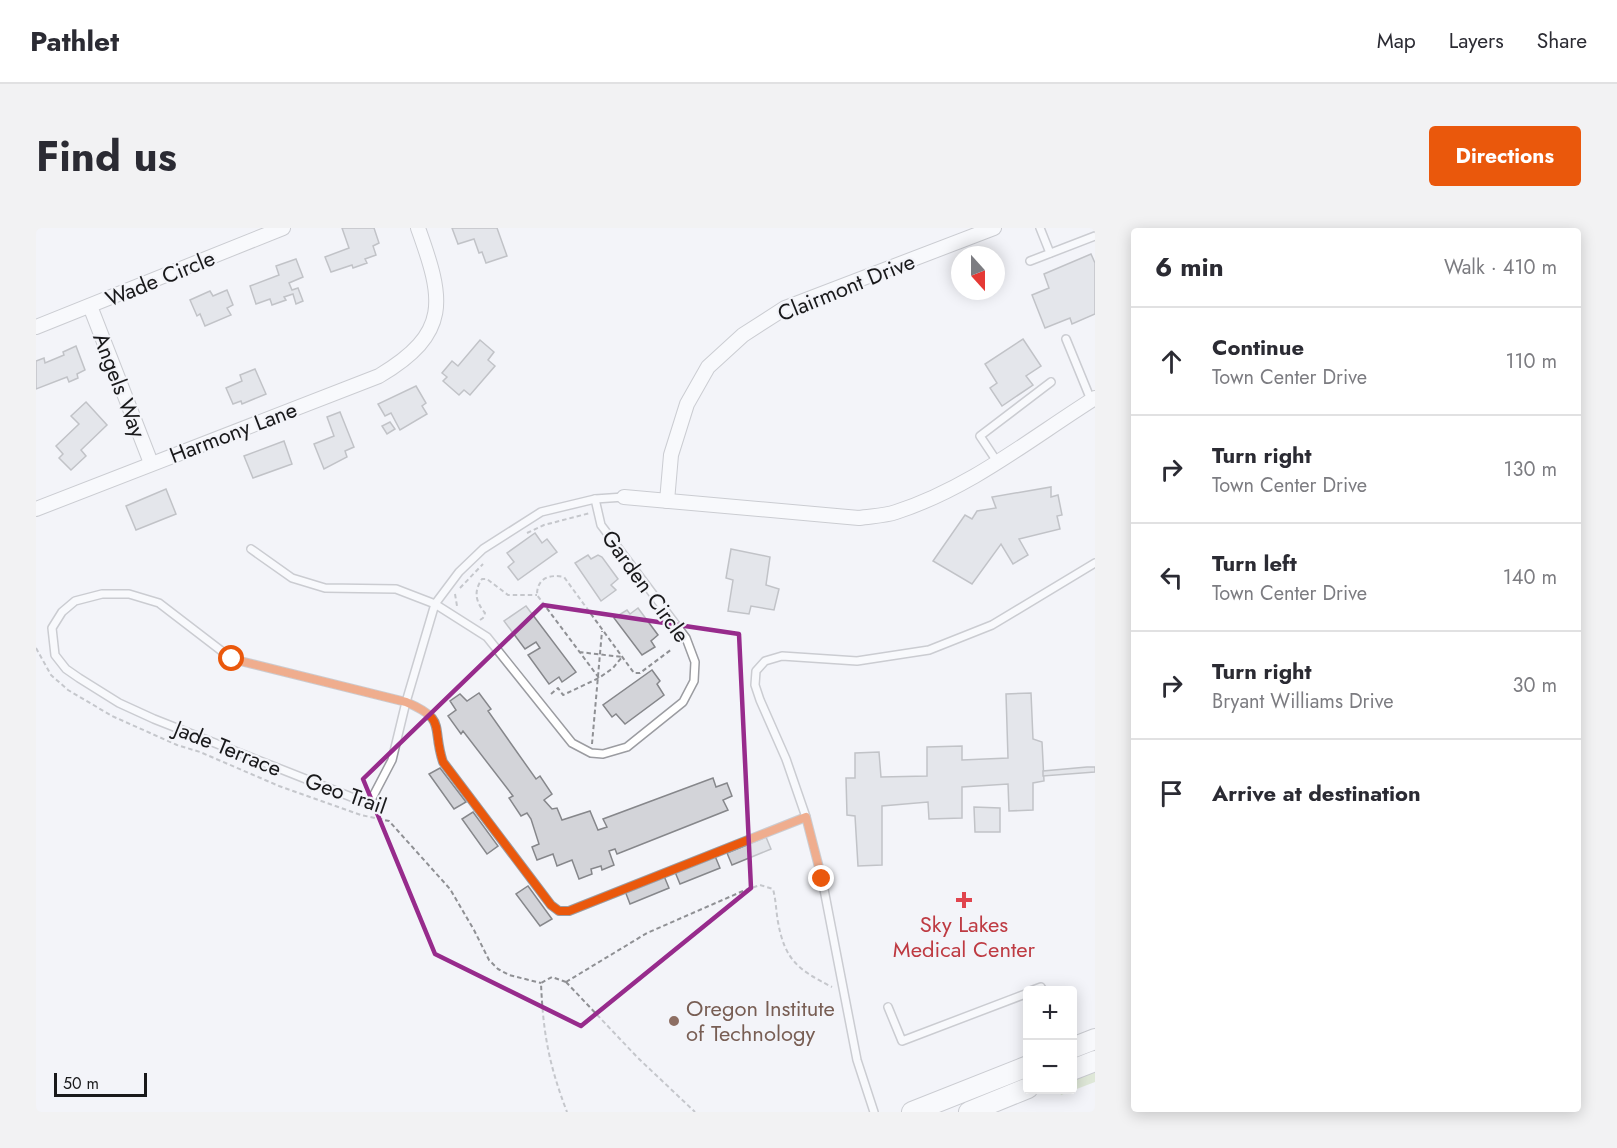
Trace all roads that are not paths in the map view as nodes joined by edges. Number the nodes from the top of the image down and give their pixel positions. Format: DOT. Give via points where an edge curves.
graph roads {
  1 [pos="284,228"];
  2 [pos="418,228"];
  3 [pos="994,228"];
  4 [pos="1040,228"];
  5 [pos="1095,236"];
  6 [pos="1050,253"];
  7 [pos="1030,261"];
  8 [pos="90,306"];
  9 [pos="36,327"];
  10 [pos="1066,339"];
  11 [pos="1051,381"];
  12 [pos="1093,399"];
  13 [pos="151,463"];
  14 [pos="998,463"];
  15 [pos="624,497"];
  16 [pos="594,499"];
  17 [pos="667,501"];
  18 [pos="36,509"];
  19 [pos="251,549"];
  20 [pos="1095,563"];
  21 [pos="435,604"];
  22 [pos="406,702"];
  23 [pos="806,817"];
  24 [pos="1023,995"];
  25 [pos="888,1007"];
  26 [pos="1095,1039"];
  27 [pos="1077,1046"];
  28 [pos="1095,1061"];
  29 [pos="1023,1068"];
  30 [pos="1077,1068"];
  31 [pos="1023,1090"];
  32 [pos="874,1112"];
  33 [pos="912,1112"];
  34 [pos="969,1112"];
  1 -- 8 [label="street, Wade Circle"];
  2 -- 13 [label="street, Harmony Lane" via="437,288 435,317 422,343 402,362 379,376"];
  3 -- 17 [label="street, Clairmont Drive" via="785,308 743,335 708,367 687,404 671,455"];
  4 -- 6 [label="lane"];
  5 -- 6 [label="lane"];
  6 -- 7 [label="lane"];
  8 -- 9 [label="street, Wade Circle"];
  8 -- 13 [label="street, Angels Way"];
  10 -- 12 [label="lane"];
  11 -- 14 [label="lane" via="980,436"];
  12 -- 14 [label="street"];
  13 -- 18 [label="street, Harmony Lane"];
  14 -- 17 [label="street" via="948,491 894,513 859,518"];
  15 -- 16 [label="lane"];
  15 -- 17 [label="street"];
  16 -- 21 [label="lane" via="541,512 483,549"];
  16 -- 21 [label="lane, Garden Circle" via="602,525 686,638 696,662 694,681 683,702 627,747 591,753 572,742 487,637"];
  19 -- 21 [label="lane" via="292,578 325,588 396,589"];
  20 -- 23 [label="lane" via="992,626 929,650 857,661 782,656 765,662 756,671 755,685"];
  21 -- 22 [label="lane"];
  22 -- 22 [label="lane, Jade Terrace" via="232,659 159,603 129,594 102,594 75,601 52,628 55,656 66,669 119,703 369,804 392,760"];
  22 -- 23 [label="lane" via="432,717 443,762 559,911 569,911"];
  23 -- 32 [label="lane" via="857,1059"];
  24 -- 25 [label="lane" via="902,1041"];
  26 -- 27 [label="street"];
  28 -- 30 [label="street"];
  29 -- 33 [label="street"];
  31 -- 34 [label="street"];
}
